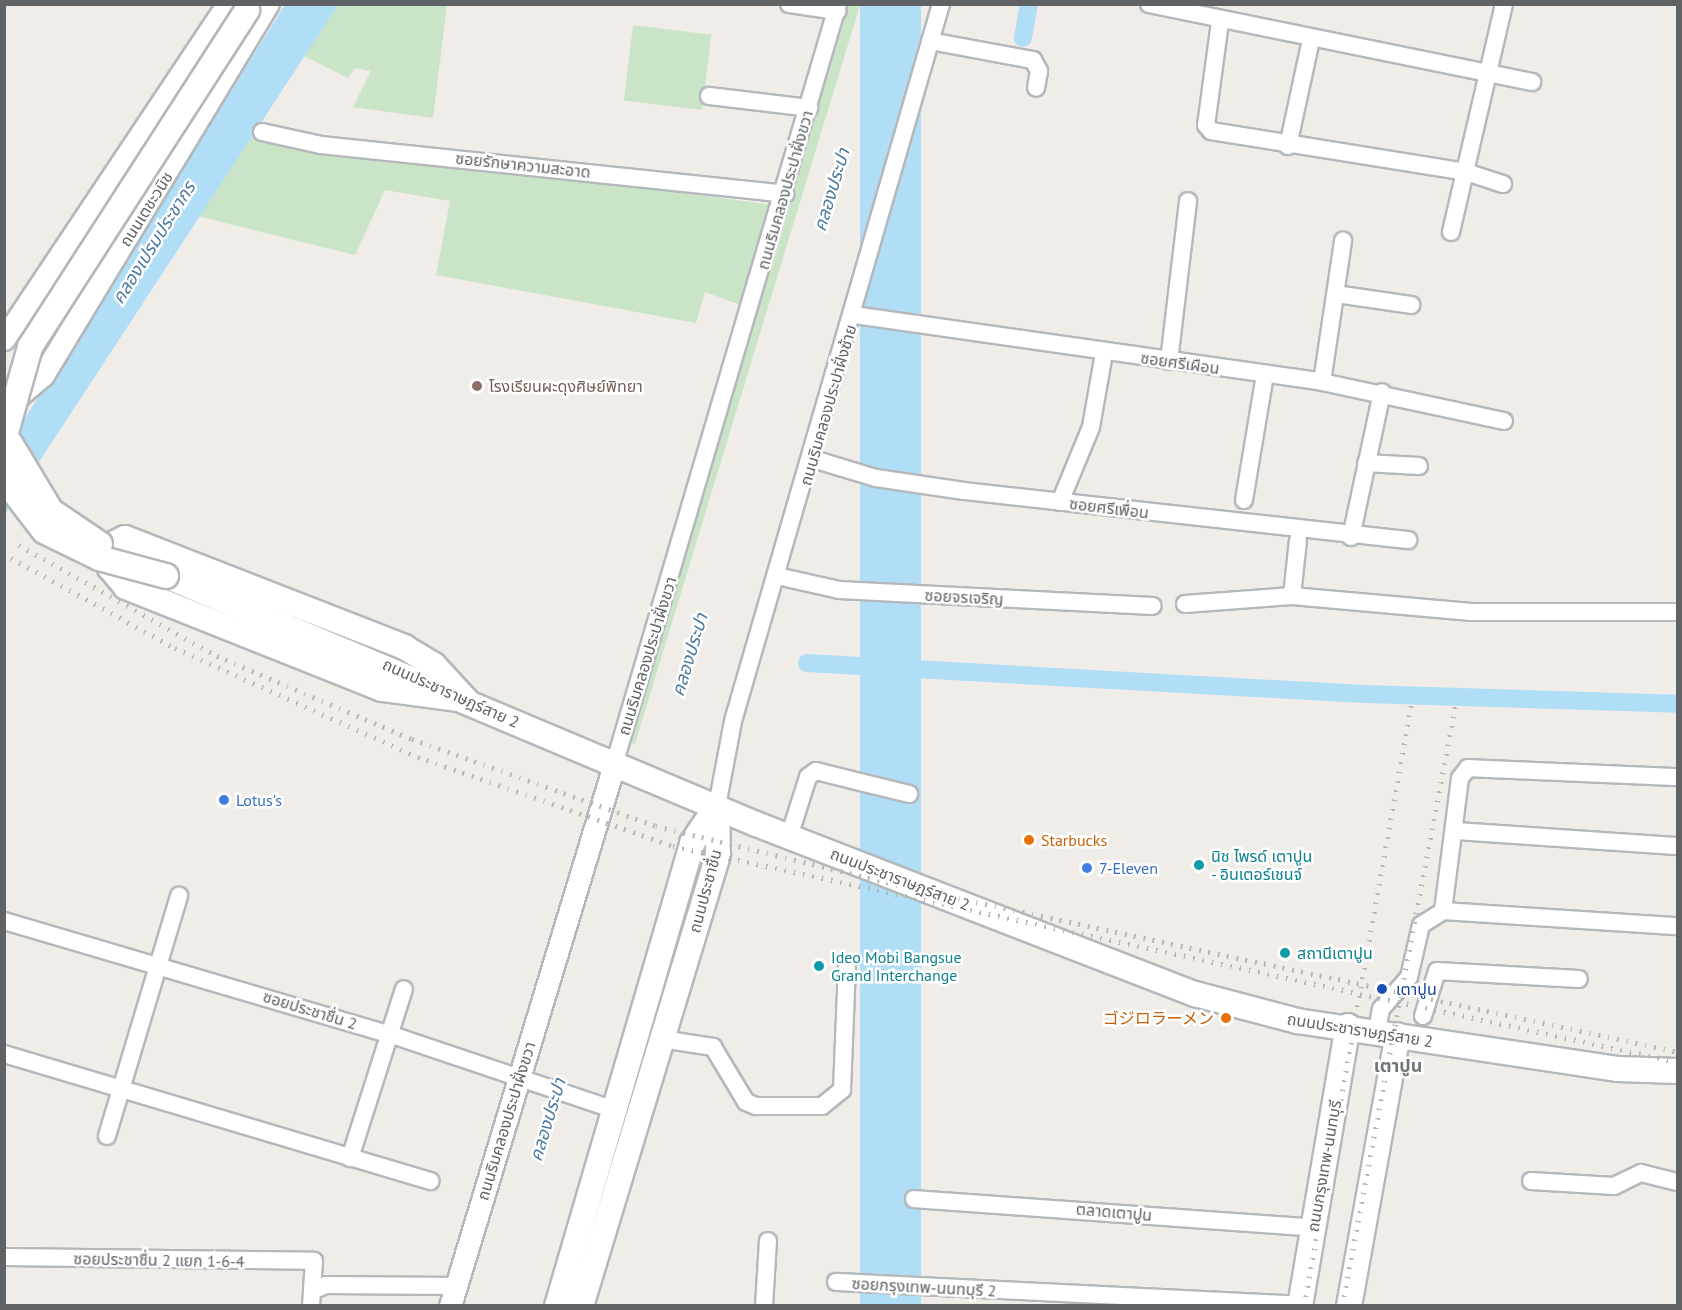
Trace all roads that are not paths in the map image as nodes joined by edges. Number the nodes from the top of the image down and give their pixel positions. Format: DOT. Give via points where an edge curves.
graph roads {
  1 [pos="789,4"];
  2 [pos="941,4"];
  3 [pos="1149,4"];
  4 [pos="1504,4"];
  5 [pos="248,6"];
  6 [pos="837,8"];
  7 [pos="1220,22"];
  8 [pos="1311,40"];
  9 [pos="930,41"];
  10 [pos="1489,73"];
  11 [pos="1532,82"];
  12 [pos="1036,88"];
  13 [pos="709,96"];
  14 [pos="809,108"];
  15 [pos="262,132"];
  16 [pos="1288,146"];
  17 [pos="1466,172"];
  18 [pos="1503,184"];
  19 [pos="785,194"];
  20 [pos="1188,201"];
  21 [pos="1451,232"];
  22 [pos="1343,241"];
  23 [pos="1336,294"];
  24 [pos="1411,305"];
  25 [pos="854,315"];
  26 [pos="4,339"];
  27 [pos="1104,353"];
  28 [pos="1169,361"];
  29 [pos="1265,374"];
  30 [pos="1322,382"];
  31 [pos="1382,392"];
  32 [pos="4,404"];
  33 [pos="1504,421"];
  34 [pos="5,436"];
  35 [pos="813,459"];
  36 [pos="1366,463"];
  37 [pos="1419,466"];
  38 [pos="1244,501"];
  39 [pos="1060,502"];
  40 [pos="1351,537"];
  41 [pos="1298,540"];
  42 [pos="1408,540"];
  43 [pos="777,576"];
  44 [pos="1292,596"];
  45 [pos="1185,604"];
  46 [pos="1153,606"];
  47 [pos="1677,612"];
  48 [pos="466,700"];
  49 [pos="618,766"];
  50 [pos="1677,777"];
  51 [pos="909,794"];
  52 [pos="717,806"];
  53 [pos="1457,831"];
  54 [pos="789,837"];
  55 [pos="1677,846"];
  56 [pos="179,896"];
  57 [pos="1443,911"];
  58 [pos="4,921"];
  59 [pos="1677,926"];
  60 [pos="158,966"];
  61 [pos="847,968"];
  62 [pos="1579,979"];
  63 [pos="404,989"];
  64 [pos="1423,1016"];
  65 [pos="1379,1020"];
  66 [pos="1348,1026"];
  67 [pos="392,1035"];
  68 [pos="1398,1035"];
  69 [pos="661,1039"];
  70 [pos="4,1054"];
  71 [pos="1673,1073"];
  72 [pos="522,1080"];
  73 [pos="120,1090"];
  74 [pos="604,1105"];
  75 [pos="107,1136"];
  76 [pos="350,1158"];
  77 [pos="432,1181"];
  78 [pos="1531,1181"];
  79 [pos="1677,1182"];
  80 [pos="914,1199"];
  81 [pos="1314,1228"];
  82 [pos="768,1240"];
  83 [pos="4,1257"];
  84 [pos="836,1282"];
  85 [pos="453,1296"];
  86 [pos="311,1298"];
  87 [pos="557,1305"];
  88 [pos="581,1305"];
  89 [pos="764,1305"];
  90 [pos="1300,1305"];
  91 [pos="1349,1305"];
  1 -- 6 [label="street"];
  2 -- 9 [label="street, ถนนริมคลองประปาฝั่งซ้าย"];
  3 -- 7 [label="street"];
  4 -- 10 [label="street"];
  5 -- 26 [label="street"];
  5 -- 32 [label="street, ถนนเตชะวนิช" via="43,375 16,401"];
  5 -- 34 [label="main road, ถนนเตชะวนิช, bridge" via="30,347"];
  6 -- 14 [label="street, ถนนริมคลองประปาฝั่งขวา"];
  7 -- 8 [label="street"];
  7 -- 16 [label="street" via="1206,125 1219,133"];
  8 -- 10 [label="street"];
  8 -- 16 [label="street"];
  9 -- 12 [label="street" via="1028,58 1040,72"];
  9 -- 25 [label="street, ถนนริมคลองประปาฝั่งซ้าย"];
  10 -- 11 [label="street"];
  10 -- 17 [label="street"];
  13 -- 14 [label="street"];
  14 -- 19 [label="street, ถนนริมคลองประปาฝั่งขวา"];
  15 -- 19 [label="street, ซอยรักษาความสะอาด" via="321,145"];
  16 -- 17 [label="street"];
  17 -- 18 [label="street"];
  17 -- 21 [label="street"];
  19 -- 49 [label="street, ถนนริมคลองประปาฝั่งขวา"];
  20 -- 28 [label="street"];
  22 -- 23 [label="street"];
  23 -- 24 [label="street"];
  23 -- 30 [label="street"];
  25 -- 27 [label="street, ซอยศรีเผือน"];
  25 -- 35 [label="street, ถนนริมคลองประปาฝั่งซ้าย"];
  27 -- 28 [label="street, ซอยศรีเผือน"];
  27 -- 39 [label="street" via="1091,427"];
  28 -- 29 [label="street, ซอยศรีเผือน"];
  29 -- 30 [label="street, ซอยศรีเผือน"];
  29 -- 38 [label="street"];
  30 -- 31 [label="street, ซอยศรีเผือน"];
  31 -- 33 [label="street, ซอยศรีเผือน"];
  31 -- 36 [label="street"];
  34 -- 48 [label="main road, ถนนประชาราษฎร์สาย 2, bridge" via="51,511 73,530 166,576"];
  35 -- 39 [label="street, ซอยศรีเพื่อน" via="876,478"];
  35 -- 43 [label="street, ถนนริมคลองประปาฝั่งซ้าย"];
  36 -- 37 [label="street"];
  36 -- 40 [label="street"];
  39 -- 40 [label="street, ซอยศรีเพื่อน"];
  40 -- 42 [label="street, ซอยศรีเพื่อน"];
  41 -- 44 [label="street"];
  43 -- 46 [label="street, ซอยจรเจริญ" via="839,590"];
  43 -- 52 [label="street, ถนนริมคลองประปาฝั่งซ้าย" via="733,721"];
  44 -- 45 [label="street"];
  44 -- 47 [label="street" via="1471,612"];
  48 -- 48 [label="main road" via="382,689 126,587 110,568 111,555 117,542 134,539 404,647 434,665"];
  48 -- 49 [label="main road, ถนนประชาราษฎร์สาย 2"];
  49 -- 52 [label="main road, ถนนประชาราษฎร์สาย 2"];
  49 -- 72 [label="street, ถนนริมคลองประปาฝั่งขวา"];
  50 -- 53 [label="street" via="1468,768 1460,778"];
  51 -- 54 [label="street" via="816,771 808,777"];
  52 -- 54 [label="main road, ถนนประชาราษฎร์สาย 2"];
  52 -- 69 [label="main road, ถนนประชาชื่น" via="718,854"];
  52 -- 74 [label="main road, ถนนประชาชื่น" via="692,843"];
  53 -- 55 [label="street"];
  53 -- 57 [label="street"];
  54 -- 66 [label="main road, ถนนประชาราษฎร์สาย 2" via="1195,994 1297,1021"];
  56 -- 60 [label="street"];
  57 -- 59 [label="street"];
  57 -- 65 [label="street" via="1421,925 1409,977 1381,1009"];
  58 -- 60 [label="street, ซอยประชาชื่น 2"];
  60 -- 67 [label="street, ซอยประชาชื่น 2"];
  60 -- 73 [label="street"];
  61 -- 69 [label="street" via="842,1090 822,1106 756,1106 746,1102 713,1047"];
  62 -- 64 [label="street" via="1437,971"];
  63 -- 67 [label="street"];
  65 -- 66 [label="street"];
  65 -- 68 [label="street"];
  66 -- 68 [label="main road, ถนนประชาราษฎร์สาย 2"];
  66 -- 81 [label="main road, ถนนกรุงเทพ-นนทบุรี"];
  67 -- 72 [label="street, ซอยประชาชื่น 2"];
  67 -- 76 [label="street"];
  68 -- 71 [label="main road, ถนนประชาราษฎร์สาย 2"];
  68 -- 91 [label="main road"];
  69 -- 88 [label="main road, ถนนประชาชื่น"];
  70 -- 73 [label="street"];
  72 -- 74 [label="street, ซอยประชาชื่น 2"];
  72 -- 85 [label="street, ถนนริมคลองประปาฝั่งขวา"];
  73 -- 75 [label="street"];
  73 -- 76 [label="street"];
  74 -- 87 [label="main road, ถนนประชาชื่น"];
  76 -- 77 [label="street"];
  78 -- 79 [label="street" via="1614,1186 1641,1173"];
  80 -- 81 [label="street, ตลาดเตาปูน"];
  81 -- 90 [label="main road, ถนนกรุงเทพ-นนทบุรี"];
  82 -- 89 [label="street"];
  83 -- 86 [label="street, ซอยประชาชื่น 2 แยก 1-6-4" via="315,1261"];
  84 -- 90 [label="street, ซอยกรุงเทพ-นนทบุรี 2"];
  85 -- 86 [label="street" via="326,1285"];
}
